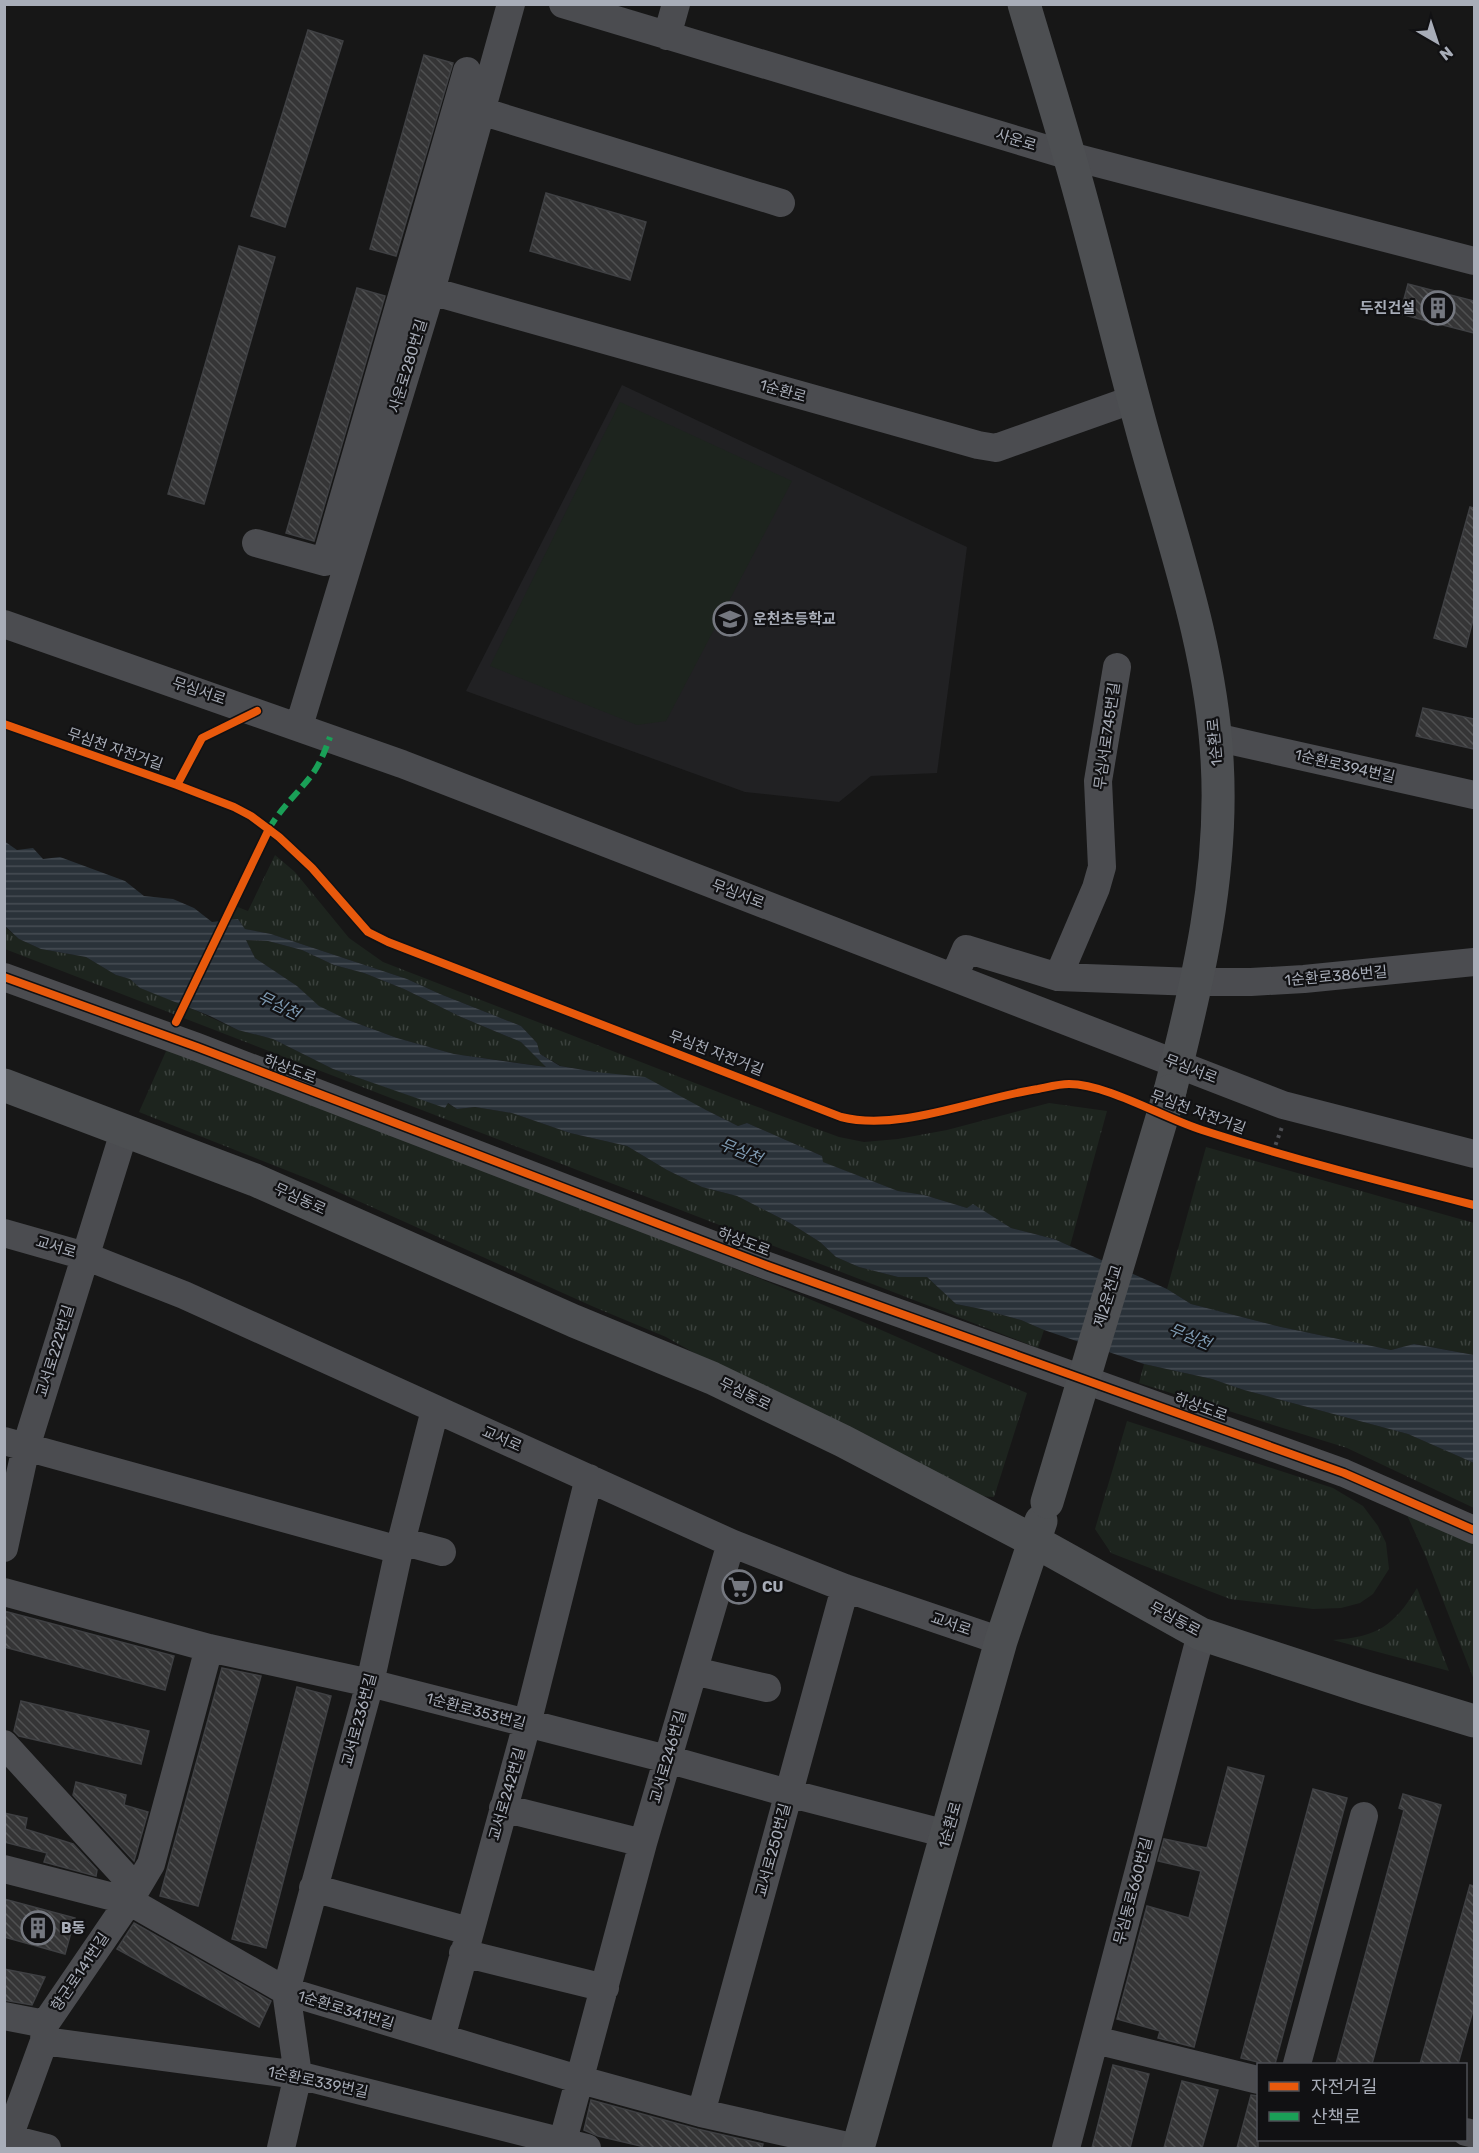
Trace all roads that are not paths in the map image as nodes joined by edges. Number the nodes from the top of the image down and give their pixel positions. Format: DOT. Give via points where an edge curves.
graph roads {
  1 [pos="511,4"];
  2 [pos="562,4"];
  3 [pos="676,4"];
  4 [pos="1024,4"];
  5 [pos="667,36"];
  6 [pos="467,71"];
  7 [pos="481,111"];
  8 [pos="1070,156"];
  9 [pos="782,203"];
  10 [pos="1474,261"];
  11 [pos="430,291"];
  12 [pos="1134,399"];
  13 [pos="256,543"];
  14 [pos="4,624"];
  15 [pos="1117,667"];
  16 [pos="299,726"];
  17 [pos="1215,737"];
  18 [pos="1474,795"];
  19 [pos="1474,962"];
  20 [pos="4,976"];
  21 [pos="954,977"];
  22 [pos="1058,977"];
  23 [pos="1196,982"];
  24 [pos="1173,1077"];
  25 [pos="4,1085"];
  26 [pos="125,1129"];
  27 [pos="1474,1154"];
  28 [pos="4,1233"];
  29 [pos="85,1256"];
  30 [pos="435,1410"];
  31 [pos="15,1444"];
  32 [pos="589,1478"];
  33 [pos="1047,1502"];
  34 [pos="1474,1530"];
  35 [pos="1034,1541"];
  36 [pos="731,1543"];
  37 [pos="400,1545"];
  38 [pos="4,1548"];
  39 [pos="442,1552"];
  40 [pos="845,1588"];
  41 [pos="4,1592"];
  42 [pos="1202,1634"];
  43 [pos="1001,1641"];
  44 [pos="209,1648"];
  45 [pos="694,1671"];
  46 [pos="370,1683"];
  47 [pos="767,1688"];
  48 [pos="1474,1721"];
  49 [pos="527,1724"];
  50 [pos="4,1743"];
  51 [pos="667,1759"];
  52 [pos="788,1793"];
  53 [pos="503,1808"];
  54 [pos="1364,1816"];
  55 [pos="947,1834"];
  56 [pos="643,1843"];
  57 [pos="4,1869"];
  58 [pos="313,1888"];
  59 [pos="129,1901"];
  60 [pos="466,1942"];
  61 [pos="605,1988"];
  62 [pos="286,1991"];
  63 [pos="4,2016"];
  64 [pos="44,2033"];
  65 [pos="441,2038"];
  66 [pos="1095,2040"];
  67 [pos="1297,2063"];
  68 [pos="298,2075"];
  69 [pos="581,2080"];
  70 [pos="1257,2080"];
  71 [pos="701,2113"];
  72 [pos="6,2141"];
  73 [pos="570,2146"];
  74 [pos="47,2148"];
  75 [pos="281,2148"];
  76 [pos="857,2148"];
  77 [pos="1066,2148"];
  1 -- 7 [label="street, 사운로280번길"];
  2 -- 5 [label="street, 사운로"];
  3 -- 5 [label="street"];
  4 -- 8 [label="main road, 1순환로"];
  5 -- 8 [label="street, 사운로"];
  6 -- 13 [label="street" via="325,562"];
  7 -- 9 [label="street"];
  7 -- 11 [label="street, 사운로280번길"];
  8 -- 10 [label="street, 사운로"];
  8 -- 12 [label="main road, 1순환로"];
  11 -- 12 [label="street, 1순환로" via="978,446 996,448"];
  11 -- 16 [label="street, 사운로280번길"];
  12 -- 17 [label="main road, 1순환로" via="1192,610"];
  14 -- 16 [label="street, 무심서로"];
  15 -- 22 [label="street, 무심서로745번길" via="1098,781 1101,867"];
  16 -- 21 [label="street, 무심서로"];
  17 -- 18 [label="street, 1순환로394번길"];
  17 -- 23 [label="main road, 1순환로" via="1217,818 1211,905"];
  19 -- 23 [label="street, 1순환로386번길" via="1304,979"];
  20 -- 34 [label="street, 하상도로" via="768,1266 1344,1473"];
  21 -- 22 [label="street, 1순환로386번길" via="966,950"];
  21 -- 24 [label="street, 무심서로"];
  22 -- 23 [label="street, 1순환로386번길"];
  23 -- 24 [label="main road, 1순환로"];
  24 -- 27 [label="street, 무심서로"];
  24 -- 33 [label="main road, 제2운천교, bridge"];
  25 -- 26 [label="main road, 무심동로"];
  26 -- 29 [label="street, 교서로222번길"];
  26 -- 35 [label="main road, 무심동로" via="255,1180 712,1378"];
  28 -- 29 [label="street, 교서로"];
  29 -- 30 [label="street, 교서로" via="184,1295"];
  29 -- 31 [label="street, 교서로222번길"];
  30 -- 32 [label="street, 교서로"];
  30 -- 37 [label="street, 교서로236번길"];
  31 -- 37 [label="street"];
  31 -- 38 [label="street, 교서로222번길"];
  32 -- 36 [label="street, 교서로"];
  32 -- 49 [label="street, 교서로242번길"];
  33 -- 35 [label="main road, 1순환로"];
  35 -- 42 [label="main road, 무심동로"];
  35 -- 43 [label="main road, 1순환로"];
  36 -- 40 [label="street, 교서로"];
  36 -- 45 [label="street, 교서로246번길"];
  37 -- 39 [label="street"];
  37 -- 46 [label="street, 교서로236번길"];
  40 -- 43 [label="street, 교서로"];
  40 -- 52 [label="street, 교서로250번길"];
  41 -- 44 [label="street, 1순환로353번길"];
  42 -- 48 [label="main road, 무심동로"];
  42 -- 66 [label="street, 무심동로660번길"];
  43 -- 55 [label="main road, 1순환로"];
  44 -- 46 [label="street, 1순환로353번길"];
  44 -- 59 [label="street, 향군로141번길" via="151,1864"];
  45 -- 47 [label="street"];
  45 -- 51 [label="street, 교서로246번길"];
  46 -- 49 [label="street, 1순환로353번길"];
  46 -- 58 [label="street, 교서로236번길"];
  49 -- 51 [label="street, 1순환로353번길"];
  49 -- 53 [label="street, 교서로242번길"];
  50 -- 59 [label="street" via="124,1875"];
  51 -- 52 [label="street, 1순환로353번길"];
  51 -- 56 [label="street, 교서로246번길"];
  52 -- 55 [label="street, 1순환로353번길"];
  52 -- 71 [label="street, 교서로250번길"];
  53 -- 56 [label="street"];
  53 -- 60 [label="street, 교서로242번길"];
  54 -- 67 [label="street"];
  55 -- 76 [label="main road, 1순환로"];
  56 -- 61 [label="street, 교서로246번길"];
  57 -- 59 [label="street, 1순환로341번길"];
  58 -- 60 [label="street"];
  58 -- 62 [label="street, 교서로236번길"];
  59 -- 62 [label="street, 1순환로341번길"];
  59 -- 64 [label="street, 향군로141번길"];
  60 -- 61 [label="street"];
  60 -- 65 [label="street, 교서로242번길"];
  61 -- 69 [label="street, 교서로246번길"];
  62 -- 65 [label="street, 1순환로341번길"];
  62 -- 68 [label="street"];
  63 -- 64 [label="street, 1순환로339번길"];
  64 -- 68 [label="street, 1순환로339번길"];
  64 -- 72 [label="street, 향군로141번길"];
  65 -- 69 [label="street, 1순환로341번길"];
  66 -- 70 [label="street"];
  66 -- 77 [label="street, 무심동로660번길"];
  68 -- 73 [label="street, 1순환로339번길"];
  68 -- 75 [label="street"];
  69 -- 71 [label="street, 1순환로341번길"];
  69 -- 73 [label="street, 교서로246번길"];
  71 -- 76 [label="street, 1순환로341번길"];
  72 -- 74 [label="street"];
}
